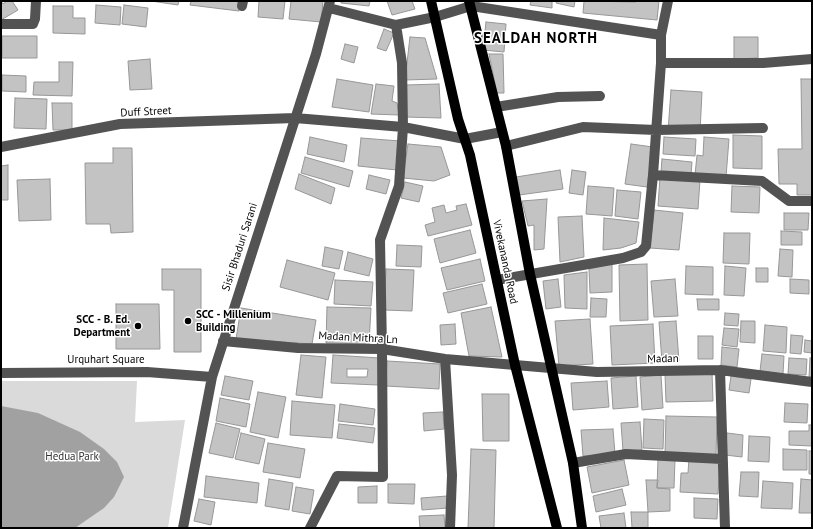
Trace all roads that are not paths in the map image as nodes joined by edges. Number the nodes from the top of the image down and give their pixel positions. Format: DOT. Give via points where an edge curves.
graph roads {
  1 [pos="36,1"];
  2 [pos="431,1"];
  3 [pos="668,1"];
  4 [pos="470,4"];
  5 [pos="330,5"];
  6 [pos="435,17"];
  7 [pos="1,24"];
  8 [pos="396,25"];
  9 [pos="661,35"];
  10 [pos="812,60"];
  11 [pos="661,63"];
  12 [pos="600,96"];
  13 [pos="496,107"];
  14 [pos="295,118"];
  15 [pos="403,127"];
  16 [pos="763,128"];
  17 [pos="656,130"];
  18 [pos="502,132"];
  19 [pos="465,139"];
  20 [pos="1,146"];
  21 [pos="506,146"];
  22 [pos="653,175"];
  23 [pos="812,201"];
  24 [pos="530,274"];
  25 [pos="498,280"];
  26 [pos="223,341"];
  27 [pos="382,350"];
  28 [pos="445,360"];
  29 [pos="515,365"];
  30 [pos="550,368"];
  31 [pos="720,370"];
  32 [pos="1,373"];
  33 [pos="212,377"];
  34 [pos="812,382"];
  35 [pos="722,459"];
  36 [pos="573,463"];
  37 [pos="183,528"];
  38 [pos="310,528"];
  39 [pos="450,528"];
  40 [pos="557,528"];
  41 [pos="582,528"];
  42 [pos="725,528"];
  1 -- 7 [label="street" via="33,24"];
  2 -- 6 [label="main road, Vivekananda Road"];
  3 -- 9 [label="street"];
  4 -- 6 [label="street"];
  4 -- 9 [label="street"];
  4 -- 13 [label="main road, Vivekananda Road"];
  5 -- 8 [label="street"];
  5 -- 14 [label="street, Sisir Bhaduri Sarani"];
  6 -- 8 [label="street"];
  6 -- 19 [label="main road, Vivekananda Road" via="458,119"];
  8 -- 15 [label="street" via="402,63"];
  9 -- 11 [label="street"];
  10 -- 11 [label="street" via="763,63"];
  11 -- 17 [label="street"];
  12 -- 13 [label="street" via="558,97"];
  13 -- 18 [label="main road, Vivekananda Road"];
  14 -- 15 [label="street, Duff Street"];
  14 -- 20 [label="street, Duff Street" via="120,124"];
  14 -- 26 [label="street, Sisir Bhaduri Sarani"];
  15 -- 19 [label="street, Duff Street"];
  15 -- 27 [label="street" via="399,186 380,240"];
  16 -- 17 [label="street"];
  17 -- 21 [label="street" via="582,127"];
  17 -- 22 [label="street"];
  18 -- 19 [label="street"];
  18 -- 21 [label="main road, Vivekananda Road"];
  19 -- 25 [label="main road, Vivekananda Road"];
  21 -- 24 [label="main road, Vivekananda Road"];
  22 -- 23 [label="street" via="762,181 789,201"];
  22 -- 24 [label="street" via="648,236 646,246 641,252"];
  24 -- 25 [label="street"];
  24 -- 30 [label="main road, Vivekananda Road"];
  25 -- 29 [label="main road, Vivekananda Road"];
  26 -- 27 [label="street, Madan Mithra Ln" via="298,348"];
  26 -- 33 [label="street, Sisir Bhaduri Sarani"];
  27 -- 28 [label="street, Madan Mithra Ln"];
  27 -- 38 [label="street" via="383,477 337,476"];
  28 -- 29 [label="street, Madan Mithra Ln"];
  28 -- 39 [label="street" via="452,475"];
  29 -- 30 [label="street, Madan"];
  29 -- 40 [label="main road, Vivekananda Road"];
  30 -- 31 [label="street, Madan" via="597,372"];
  30 -- 36 [label="main road, Vivekananda Road"];
  31 -- 34 [label="street, Madan"];
  31 -- 35 [label="street"];
  32 -- 33 [label="street, Urquhart Square" via="147,372"];
  33 -- 37 [label="street, Sisir Bhaduri Sarani"];
  35 -- 36 [label="street" via="626,454"];
  35 -- 42 [label="street"];
  36 -- 41 [label="main road, Vivekananda Road"];
}
